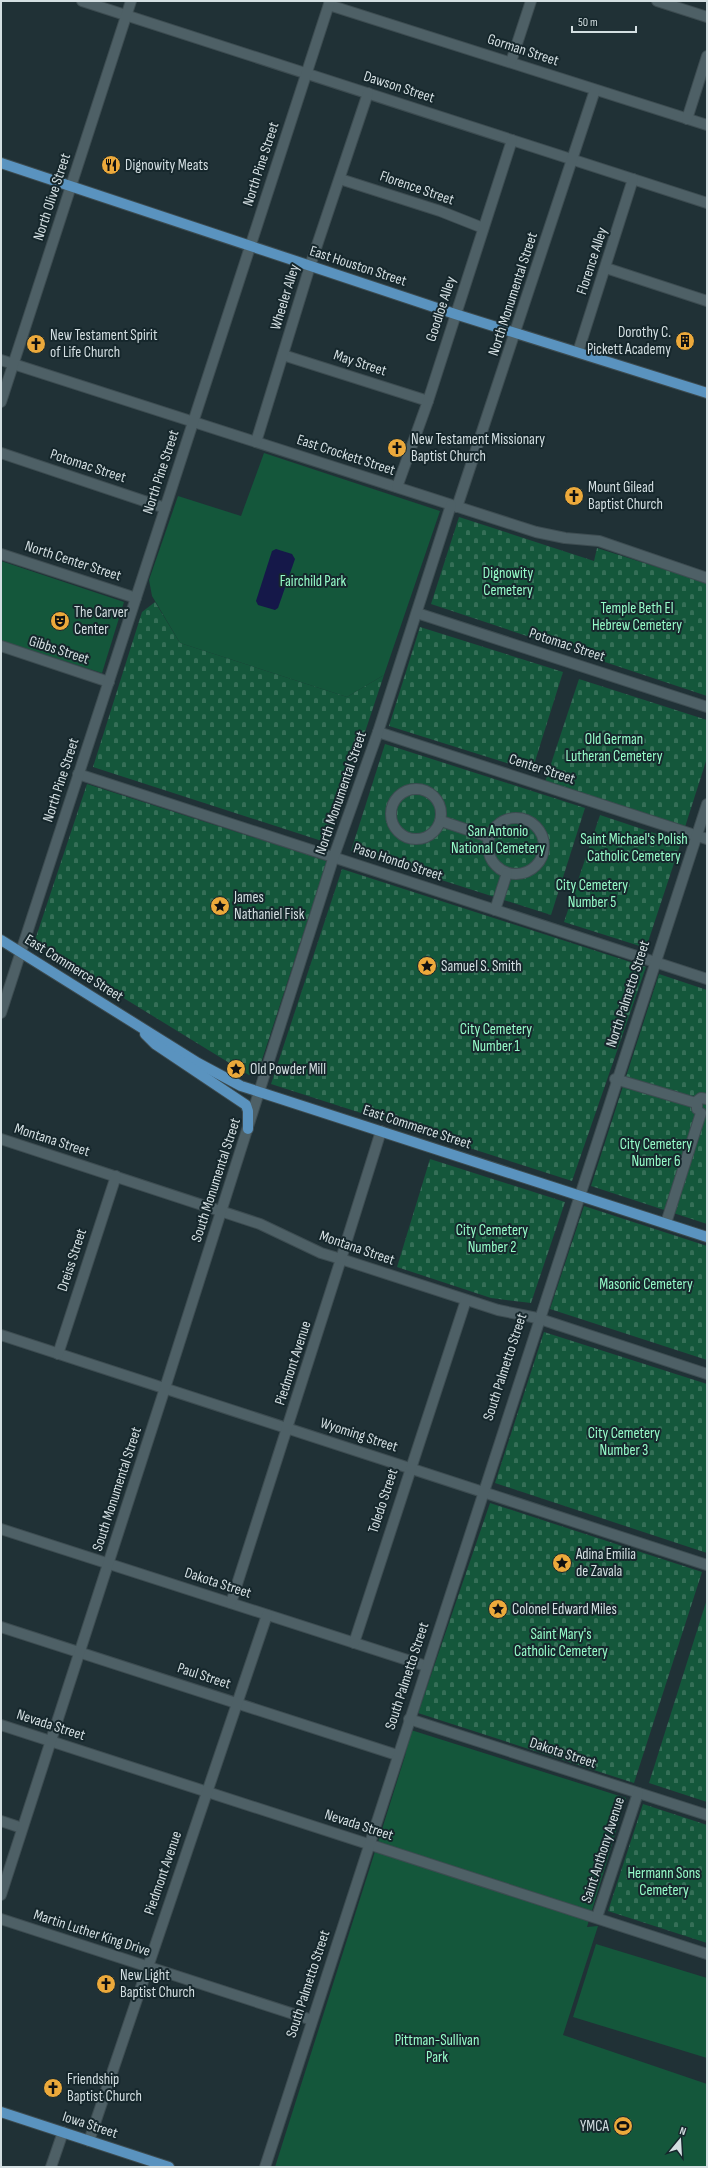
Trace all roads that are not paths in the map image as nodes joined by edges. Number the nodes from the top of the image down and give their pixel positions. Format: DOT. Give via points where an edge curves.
graph roads {
  1 [pos="82,1"];
  2 [pos="131,1"];
  3 [pos="531,1"];
  4 [pos="657,1"];
  5 [pos="330,3"];
  6 [pos="127,16"];
  7 [pos="707,17"];
  8 [pos="707,56"];
  9 [pos="511,62"];
  10 [pos="306,73"];
  11 [pos="595,90"];
  12 [pos="368,93"];
  13 [pos="687,119"];
  14 [pos="707,125"];
  15 [pos="512,140"];
  16 [pos="572,159"];
  17 [pos="1,164"];
  18 [pos="340,179"];
  19 [pos="633,179"];
  20 [pos="71,187"];
  21 [pos="707,203"];
  22 [pos="483,228"];
  23 [pos="250,247"];
  24 [pos="310,266"];
  25 [pos="606,268"];
  26 [pos="707,301"];
  27 [pos="455,314"];
  28 [pos="516,333"];
  29 [pos="578,352"];
  30 [pos="284,354"];
  31 [pos="1,360"];
  32 [pos="13,364"];
  33 [pos="707,394"];
  34 [pos="428,401"];
  35 [pos="1,402"];
  36 [pos="193,421"];
  37 [pos="256,442"];
  38 [pos="1,453"];
  39 [pos="397,487"];
  40 [pos="454,506"];
  41 [pos="165,508"];
  42 [pos="1,554"];
  43 [pos="707,578"];
  44 [pos="136,598"];
  45 [pos="417,613"];
  46 [pos="1,646"];
  47 [pos="109,682"];
  48 [pos="707,707"];
  49 [pos="378,732"];
  50 [pos="78,774"];
  51 [pos="707,804"];
  52 [pos="441,821"];
  53 [pos="696,835"];
  54 [pos="489,837"];
  55 [pos="707,838"];
  56 [pos="334,856"];
  57 [pos="507,873"];
  58 [pos="495,910"];
  59 [pos="1,940"];
  60 [pos="20,952"];
  61 [pos="654,962"];
  62 [pos="707,980"];
  63 [pos="1,1013"];
  64 [pos="130,1020"];
  65 [pos="615,1079"];
  66 [pos="260,1092"];
  67 [pos="707,1099"];
  68 [pos="696,1103"];
  69 [pos="704,1113"];
  70 [pos="248,1129"];
  71 [pos="380,1131"];
  72 [pos="1,1139"];
  73 [pos="116,1176"];
  74 [pos="577,1194"];
  75 [pos="222,1210"];
  76 [pos="666,1224"];
  77 [pos="707,1237"];
  78 [pos="341,1259"];
  79 [pos="466,1300"];
  80 [pos="537,1318"];
  81 [pos="1,1335"];
  82 [pos="58,1354"];
  83 [pos="707,1374"];
  84 [pos="166,1388"];
  85 [pos="288,1427"];
  86 [pos="410,1467"];
  87 [pos="481,1490"];
  88 [pos="1,1529"];
  89 [pos="108,1564"];
  90 [pos="707,1565"];
  91 [pos="231,1603"];
  92 [pos="267,1615"];
  93 [pos="1,1627"];
  94 [pos="354,1643"];
  95 [pos="80,1652"];
  96 [pos="426,1666"];
  97 [pos="238,1703"];
  98 [pos="409,1719"];
  99 [pos="1,1725"];
  100 [pos="51,1741"];
  101 [pos="397,1755"];
  102 [pos="206,1791"];
  103 [pos="638,1793"];
  104 [pos="707,1815"];
  105 [pos="1,1821"];
  106 [pos="22,1828"];
  107 [pos="369,1844"];
  108 [pos="1,1895"];
  109 [pos="597,1917"];
  110 [pos="1,1919"];
  111 [pos="707,1954"];
  112 [pos="147,1966"];
  113 [pos="312,2020"];
  114 [pos="1,2112"];
  115 [pos="63,2132"];
  116 [pos="89,2141"];
  117 [pos="51,2167"];
  118 [pos="169,2167"];
  119 [pos="265,2167"];
  1 -- 6 [label="street, Dawson Street"];
  2 -- 6 [label="street, North Olive Street"];
  3 -- 9 [label="street"];
  4 -- 7 [label="street"];
  5 -- 9 [label="street, Gorman Street"];
  5 -- 10 [label="street, North Pine Street"];
  6 -- 10 [label="street, Dawson Street"];
  6 -- 20 [label="street, North Olive Street"];
  8 -- 13 [label="street"];
  9 -- 11 [label="street, Gorman Street"];
  10 -- 12 [label="street, Dawson Street"];
  10 -- 23 [label="street, North Pine Street"];
  11 -- 13 [label="street, Gorman Street"];
  11 -- 16 [label="street, North Monumental Street"];
  12 -- 15 [label="street, Dawson Street"];
  12 -- 18 [label="street, Wheeler Alley"];
  13 -- 14 [label="street, Gorman Street"];
  15 -- 16 [label="street, Dawson Street"];
  15 -- 22 [label="street, Goodloe Alley"];
  16 -- 19 [label="street, Dawson Street"];
  16 -- 28 [label="street, North Monumental Street"];
  17 -- 20 [label="main road, East Houston Street"];
  18 -- 22 [label="street, Florence Street" via="440,211"];
  18 -- 24 [label="street, Wheeler Alley"];
  19 -- 21 [label="street, Dawson Street"];
  19 -- 25 [label="street, Florence Alley"];
  20 -- 23 [label="main road, East Houston Street"];
  20 -- 32 [label="street, North Olive Street"];
  22 -- 27 [label="street, Goodloe Alley"];
  23 -- 24 [label="main road, East Houston Street"];
  23 -- 36 [label="street, North Pine Street"];
  24 -- 27 [label="main road, East Houston Street"];
  24 -- 30 [label="street, Wheeler Alley"];
  25 -- 26 [label="street"];
  25 -- 29 [label="street, Florence Alley"];
  27 -- 28 [label="main road, East Houston Street"];
  27 -- 34 [label="street, Goodloe Alley"];
  28 -- 29 [label="main road, East Houston Street"];
  28 -- 40 [label="street, North Monumental Street"];
  29 -- 33 [label="main road, East Houston Street"];
  30 -- 34 [label="street, May Street"];
  30 -- 37 [label="street, Wheeler Alley"];
  31 -- 32 [label="street, East Crockett Street"];
  32 -- 35 [label="street, North Olive Street"];
  32 -- 36 [label="street, East Crockett Street"];
  34 -- 39 [label="street, Goodloe Alley"];
  36 -- 37 [label="street, East Crockett Street"];
  36 -- 41 [label="street, North Pine Street"];
  37 -- 39 [label="street, East Crockett Street"];
  38 -- 41 [label="street, Potomac Street"];
  39 -- 40 [label="street, East Crockett Street"];
  40 -- 43 [label="street, East Crockett Street" via="546,535 599,541"];
  40 -- 45 [label="street, North Monumental Street"];
  41 -- 44 [label="street, North Pine Street"];
  42 -- 44 [label="street, North Center Street"];
  44 -- 47 [label="street, North Pine Street"];
  45 -- 48 [label="street, Potomac Street"];
  45 -- 49 [label="street, North Monumental Street"];
  46 -- 47 [label="street, Gibbs Street"];
  47 -- 50 [label="street, North Pine Street"];
  49 -- 53 [label="street, Center Street"];
  49 -- 56 [label="street, North Monumental Street"];
  50 -- 56 [label="street, Paso Hondo Street"];
  50 -- 60 [label="street, North Pine Street"];
  51 -- 53 [label="street, North Palmetto Street"];
  52 -- 52 [label="street" via="442,813 438,802 430,793 423,790 415,788 400,794 392,808 393,823 397,830 410,838 432,834"];
  52 -- 54 [label="street"];
  53 -- 55 [label="street, Center Street"];
  53 -- 61 [label="street, North Palmetto Street"];
  54 -- 57 [label="street" via="490,859"];
  54 -- 57 [label="street" via="499,823 516,818 531,823 540,834 544,848 539,862 521,874"];
  56 -- 58 [label="street, Paso Hondo Street"];
  56 -- 66 [label="street, North Monumental Street"];
  57 -- 58 [label="street"];
  58 -- 61 [label="street, Paso Hondo Street"];
  59 -- 60 [label="main road, East Commerce Street"];
  60 -- 63 [label="street, North Pine Street"];
  60 -- 64 [label="main road, East Commerce Street"];
  61 -- 62 [label="street, Paso Hondo Street"];
  61 -- 65 [label="street, North Palmetto Street"];
  64 -- 66 [label="main road, East Commerce Street" via="220,1076"];
  64 -- 70 [label="main road, East Commerce Street" via="155,1044 246,1105"];
  65 -- 68 [label="street"];
  65 -- 74 [label="street, North Palmetto Street"];
  66 -- 70 [label="street, South Monumental Street"];
  66 -- 71 [label="main road, East Commerce Street"];
  67 -- 68 [label="street" via="701,1098"];
  68 -- 69 [label="street" via="696,1109"];
  69 -- 76 [label="street"];
  70 -- 75 [label="street, South Monumental Street"];
  71 -- 74 [label="main road, East Commerce Street"];
  71 -- 78 [label="street, Piedmont Avenue"];
  72 -- 73 [label="street, Montana Street"];
  73 -- 75 [label="street, Montana Street"];
  73 -- 82 [label="street, Dreiss Street"];
  74 -- 76 [label="main road, East Commerce Street"];
  74 -- 80 [label="street, South Palmetto Street"];
  75 -- 78 [label="street, Montana Street"];
  75 -- 84 [label="street, South Monumental Street"];
  76 -- 77 [label="main road, East Commerce Street"];
  78 -- 79 [label="street, Montana Street"];
  78 -- 85 [label="street, Piedmont Avenue"];
  79 -- 80 [label="street, Montana Street"];
  79 -- 86 [label="street, Toledo Street"];
  80 -- 83 [label="street, Montana Street"];
  80 -- 87 [label="street, South Palmetto Street"];
  81 -- 82 [label="street, Wyoming Street"];
  82 -- 84 [label="street, Wyoming Street"];
  84 -- 85 [label="street, Wyoming Street"];
  84 -- 89 [label="street, South Monumental Street"];
  85 -- 86 [label="street, Wyoming Street"];
  85 -- 91 [label="street, Piedmont Avenue"];
  86 -- 87 [label="street, Wyoming Street"];
  86 -- 94 [label="street, Toledo Street"];
  87 -- 90 [label="street, Wyoming Street"];
  87 -- 96 [label="street, South Palmetto Street"];
  88 -- 89 [label="street, Dakota Street"];
  89 -- 91 [label="street, Dakota Street"];
  89 -- 95 [label="street, South Monumental Street"];
  91 -- 92 [label="street, Dakota Street"];
  92 -- 94 [label="street, Dakota Street"];
  92 -- 97 [label="street, Piedmont Avenue"];
  93 -- 95 [label="street, Paul Street"];
  94 -- 96 [label="street, Dakota Street"];
  95 -- 97 [label="street, Paul Street"];
  95 -- 100 [label="street, South Monumental Street"];
  96 -- 98 [label="street, South Palmetto Street"];
  97 -- 101 [label="street, Paul Street"];
  97 -- 102 [label="street, Piedmont Avenue"];
  98 -- 101 [label="street, South Palmetto Street"];
  98 -- 103 [label="street, Dakota Street"];
  99 -- 100 [label="street, Nevada Street"];
  100 -- 102 [label="street, Nevada Street"];
  100 -- 106 [label="street, South Monumental Street"];
  101 -- 107 [label="street, South Palmetto Street"];
  102 -- 107 [label="street, Nevada Street"];
  102 -- 112 [label="street, Piedmont Avenue"];
  103 -- 104 [label="street, Dakota Street"];
  103 -- 109 [label="street, Saint Anthony Avenue"];
  105 -- 106 [label="street"];
  106 -- 108 [label="street, South Monumental Street"];
  107 -- 109 [label="street, Nevada Street"];
  107 -- 113 [label="street, South Palmetto Street"];
  109 -- 111 [label="street, Nevada Street"];
  110 -- 112 [label="street, Martin Luther King Drive"];
  112 -- 113 [label="street, Martin Luther King Drive"];
  112 -- 116 [label="street, Piedmont Avenue"];
  113 -- 119 [label="street, South Palmetto Street"];
  114 -- 115 [label="main road, Iowa Street"];
  115 -- 116 [label="main road, Iowa Street"];
  115 -- 117 [label="street"];
  116 -- 118 [label="main road, Iowa Street"];
}
